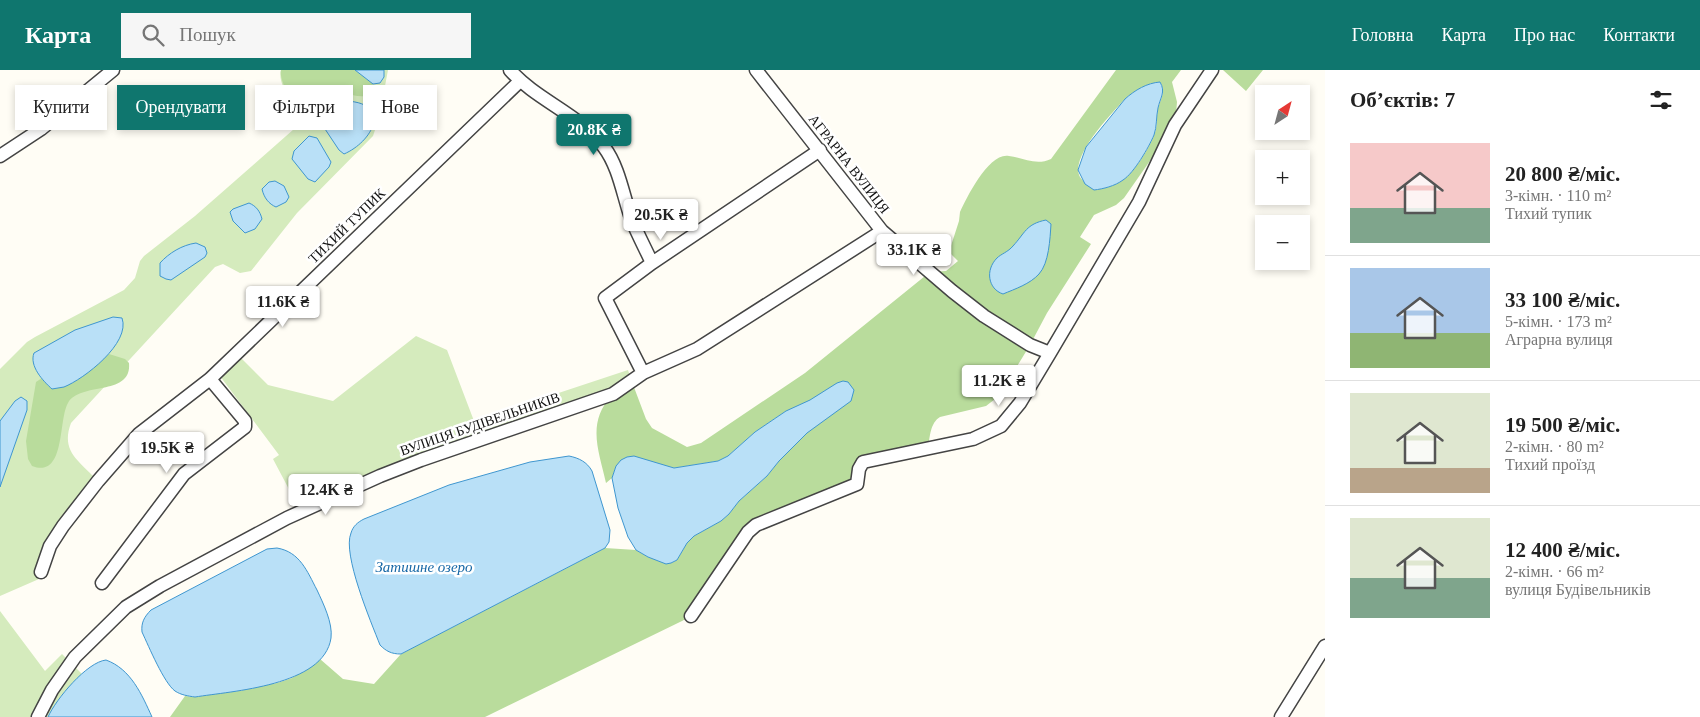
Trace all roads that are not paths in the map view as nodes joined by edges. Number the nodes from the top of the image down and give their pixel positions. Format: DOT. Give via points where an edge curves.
graph roads {
  1 [pos="113,70"];
  2 [pos="510,70"];
  3 [pos="756,70"];
  4 [pos="1212,70"];
  5 [pos="520,81"];
  6 [pos="820,150"];
  7 [pos="0,156"];
  8 [pos="882,231"];
  9 [pos="652,263"];
  10 [pos="1050,353"];
  11 [pos="643,374"];
  12 [pos="210,379"];
  13 [pos="42,572"];
  14 [pos="102,583"];
  15 [pos="691,616"];
  16 [pos="1325,646"];
  17 [pos="38,717"];
  18 [pos="1281,717"];
  1 -- 7 [label="street" via="41,129"];
  2 -- 5 [label="street"];
  3 -- 6 [label="street, АГРАРНА ВУЛИЦЯ"];
  4 -- 10 [label="street" via="1175,126 1139,202"];
  5 -- 9 [label="street" via="585,128 604,147 612,160 631,219"];
  5 -- 12 [label="street, ТИХИЙ ТУПИК"];
  6 -- 8 [label="street, АГРАРНА ВУЛИЦЯ"];
  6 -- 9 [label="street"];
  8 -- 10 [label="street, АГРАРНА ВУЛИЦЯ" via="984,316 1030,345"];
  8 -- 11 [label="street, ВУЛИЦЯ БУДІВЕЛЬНИКІВ" via="697,349"];
  9 -- 11 [label="street" via="605,298"];
  10 -- 15 [label="street" via="1020,404 1001,426 974,439 863,462 857,484 756,525"];
  11 -- 17 [label="street, ВУЛИЦЯ БУДІВЕЛЬНИКІВ" via="613,394 421,460 346,491 287,518 160,586 126,607 75,657"];
  12 -- 13 [label="street, ТИХИЙ ТУПИК" via="139,434 98,480 50,546"];
  12 -- 14 [label="street" via="245,421 245,427 184,474"];
  16 -- 18 [label="street"];
}
